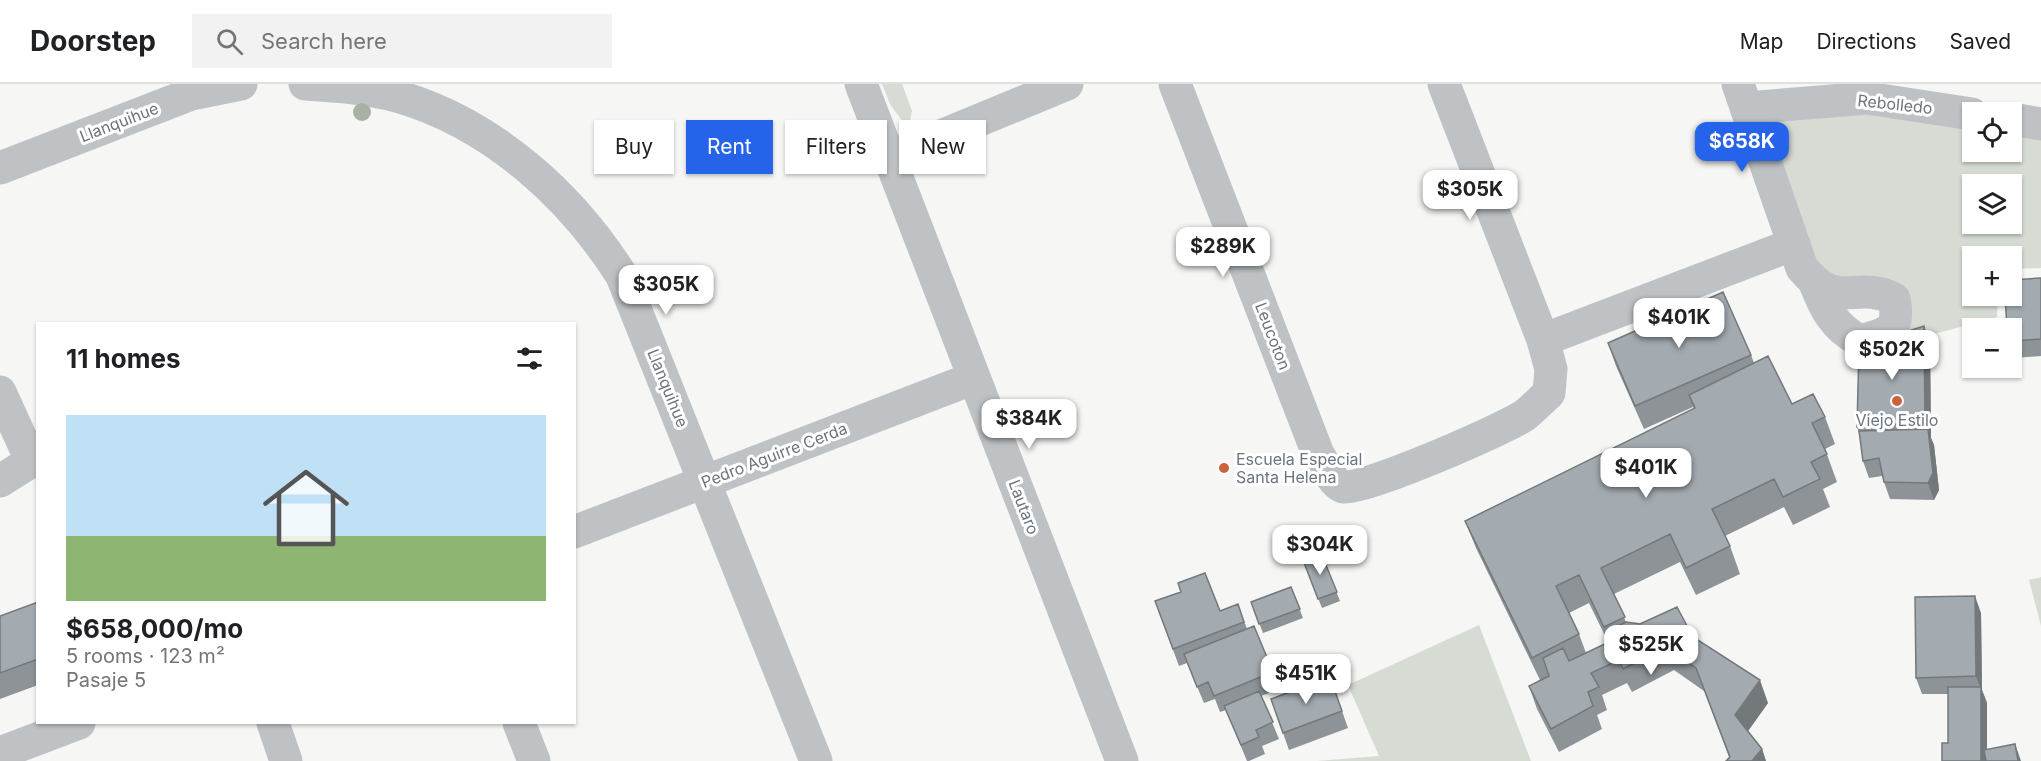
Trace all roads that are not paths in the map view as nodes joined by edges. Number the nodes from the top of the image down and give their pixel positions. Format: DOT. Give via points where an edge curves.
graph roads {
  1 [pos="241,84"];
  2 [pos="305,84"];
  3 [pos="861,84"];
  4 [pos="1067,84"];
  5 [pos="1176,84"];
  6 [pos="1444,84"];
  7 [pos="193,89"];
  8 [pos="1742,96"];
  9 [pos="1962,112"];
  10 [pos="2022,121"];
  11 [pos="2041,124"];
  12 [pos="890,157"];
  13 [pos="0,168"];
  14 [pos="1794,244"];
  15 [pos="1815,283"];
  16 [pos="1543,340"];
  17 [pos="974,378"];
  18 [pos="0,392"];
  19 [pos="34,459"];
  20 [pos="0,481"];
  21 [pos="706,481"];
  22 [pos="576,531"];
  23 [pos="77,724"];
  24 [pos="273,724"];
  25 [pos="519,724"];
  26 [pos="2,756"];
  27 [pos="286,761"];
  28 [pos="534,761"];
  29 [pos="816,761"];
  30 [pos="1122,761"];
  1 -- 7 [label="street, Llanquihue"];
  2 -- 21 [label="street, Llanquihue" via="368,90 426,107 478,133 564,199 622,276"];
  3 -- 12 [label="street, Lautaro"];
  4 -- 12 [label="street"];
  5 -- 16 [label="street, Leucoton" via="1318,454 1343,487 1360,485 1524,416 1549,393 1551,369"];
  6 -- 16 [label="street"];
  7 -- 13 [label="street, Llanquihue"];
  8 -- 9 [label="street, Rebolledo" via="1867,98"];
  8 -- 14 [label="street"];
  10 -- 11 [label="street"];
  12 -- 17 [label="street, Lautaro"];
  14 -- 15 [label="street" via="1802,268"];
  14 -- 16 [label="street"];
  17 -- 21 [label="street, Pedro Aguirre Cerda"];
  17 -- 30 [label="street, Lautaro"];
  18 -- 19 [label="street"];
  19 -- 20 [label="street"];
  21 -- 22 [label="street, Pedro Aguirre Cerda"];
  21 -- 29 [label="street, Llanquihue"];
  23 -- 26 [label="street"];
  24 -- 27 [label="street"];
  25 -- 28 [label="street"];
}
